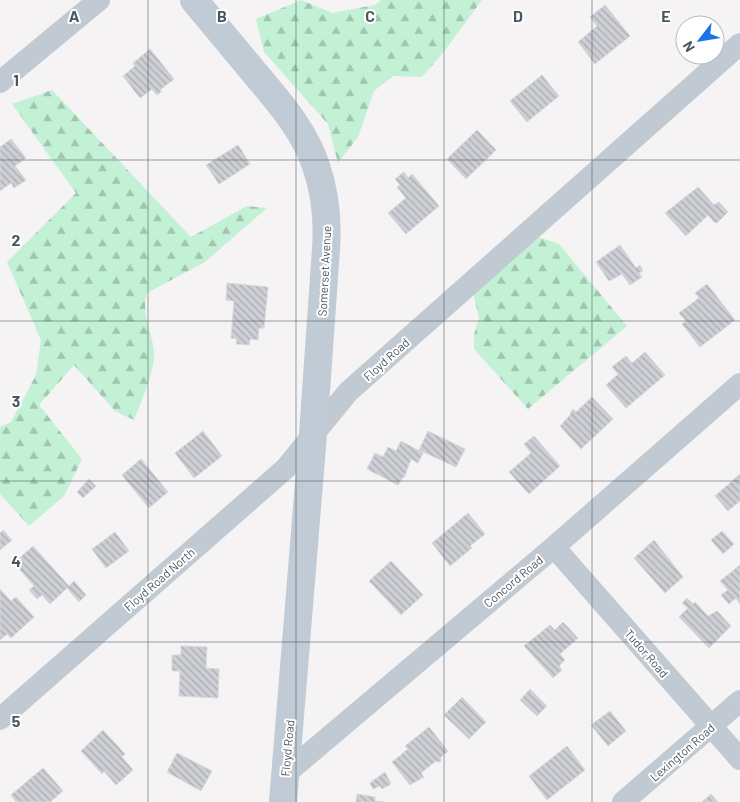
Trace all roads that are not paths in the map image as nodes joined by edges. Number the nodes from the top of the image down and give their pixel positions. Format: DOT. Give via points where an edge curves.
graph roads {
  1 [pos="99,0"];
  2 [pos="194,0"];
  3 [pos="740,44"];
  4 [pos="0,82"];
  5 [pos="740,384"];
  6 [pos="313,434"];
  7 [pos="554,547"];
  8 [pos="740,701"];
  9 [pos="0,719"];
  10 [pos="711,726"];
  11 [pos="740,759"];
  12 [pos="284,789"];
  13 [pos="624,802"];
  1 -- 4 [label="street"];
  2 -- 6 [label="street, Somerset Avenue" via="294,122 310,150 321,180 327,231"];
  3 -- 6 [label="street, Floyd Road" via="348,392"];
  5 -- 7 [label="street, Concord Road"];
  6 -- 9 [label="street, Floyd Road North" via="286,468"];
  6 -- 12 [label="street, Floyd Road"];
  7 -- 10 [label="street, Tudor Road"];
  7 -- 12 [label="street, Concord Road"];
  8 -- 10 [label="street, Lexington Road"];
  10 -- 11 [label="street, Tudor Road"];
  10 -- 13 [label="street, Lexington Road"];
}
